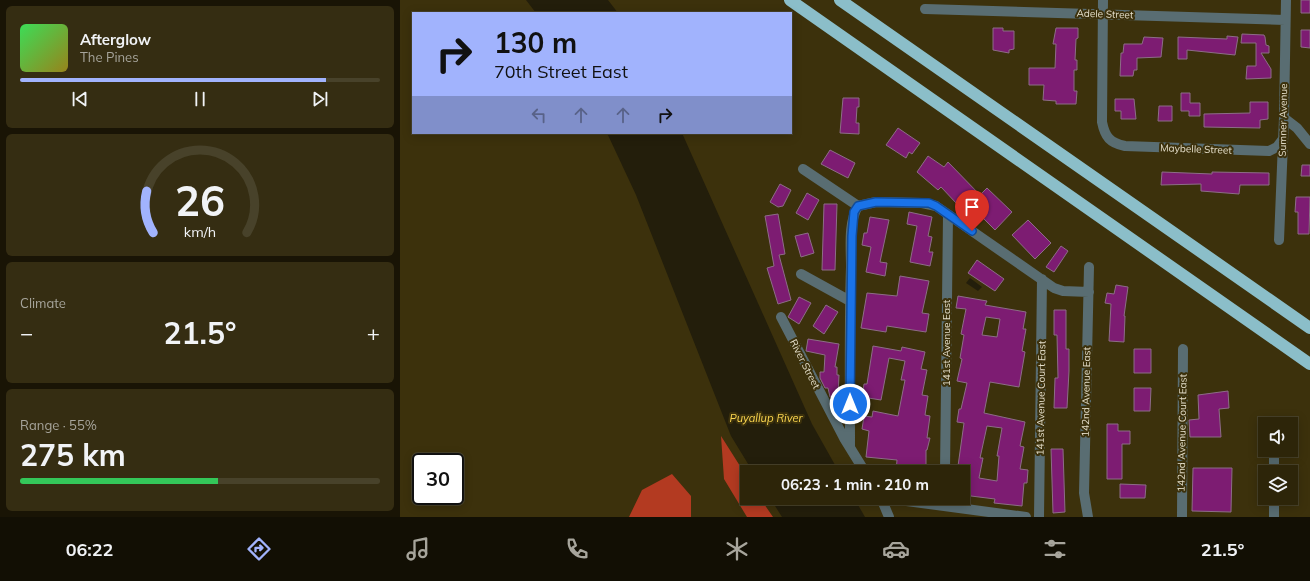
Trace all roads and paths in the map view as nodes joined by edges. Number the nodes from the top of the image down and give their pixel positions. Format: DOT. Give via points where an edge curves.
graph roads {
  1 [pos="790,0"];
  2 [pos="840,0"];
  3 [pos="1103,0"];
  4 [pos="1286,0"];
  5 [pos="925,9"];
  6 [pos="1103,14"];
  7 [pos="1285,20"];
  8 [pos="1284,118"];
  9 [pos="1283,140"];
  10 [pos="1310,144"];
  11 [pos="803,170"];
  12 [pos="858,206"];
  13 [pos="948,214"];
  14 [pos="1279,240"];
  15 [pos="1089,267"];
  16 [pos="800,274"];
  17 [pos="1042,279"];
  18 [pos="1089,292"];
  19 [pos="850,301"];
  20 [pos="781,317"];
  21 [pos="1310,328"];
  22 [pos="1183,349"];
  23 [pos="1310,364"];
  24 [pos="850,447"];
  25 [pos="861,465"];
  26 [pos="945,465"];
  27 [pos="885,505"];
  28 [pos="961,505"];
  29 [pos="1274,505"];
  30 [pos="889,517"];
  31 [pos="1026,517"];
  32 [pos="1039,517"];
  33 [pos="1088,517"];
  34 [pos="1182,517"];
  35 [pos="1274,517"];
  1 -- 23 [label="highway"];
  2 -- 21 [label="highway"];
  3 -- 6 [label="street"];
  4 -- 7 [label="street, Sumner Avenue"];
  5 -- 6 [label="street, Adele Street"];
  6 -- 7 [label="street, Adele Street"];
  6 -- 9 [label="street, Maybelle Street" via="1102,122 1106,138 1113,143 1125,146 1270,152"];
  7 -- 8 [label="street, Sumner Avenue"];
  8 -- 9 [label="street, Sumner Avenue"];
  8 -- 10 [label="street" via="1297,128"];
  9 -- 14 [label="street, Sumner Avenue"];
  11 -- 12 [label="street"];
  12 -- 13 [label="street" via="876,202 922,203 936,206"];
  12 -- 19 [label="street" via="854,212"];
  13 -- 17 [label="street"];
  13 -- 26 [label="street, 141st Avenue East"];
  15 -- 18 [label="street, 142nd Avenue East"];
  16 -- 19 [label="street"];
  17 -- 18 [label="street" via="1063,291"];
  17 -- 32 [label="street, 141st Avenue Court East"];
  18 -- 33 [label="street, 142nd Avenue East" via="1084,493"];
  19 -- 24 [label="street"];
  20 -- 24 [label="street, River Street"];
  22 -- 34 [label="street, 142nd Avenue Court East"];
  24 -- 25 [label="street, River Street"];
  27 -- 30 [label="street"];
  28 -- 31 [label="street"];
  29 -- 35 [label="street"];
}
